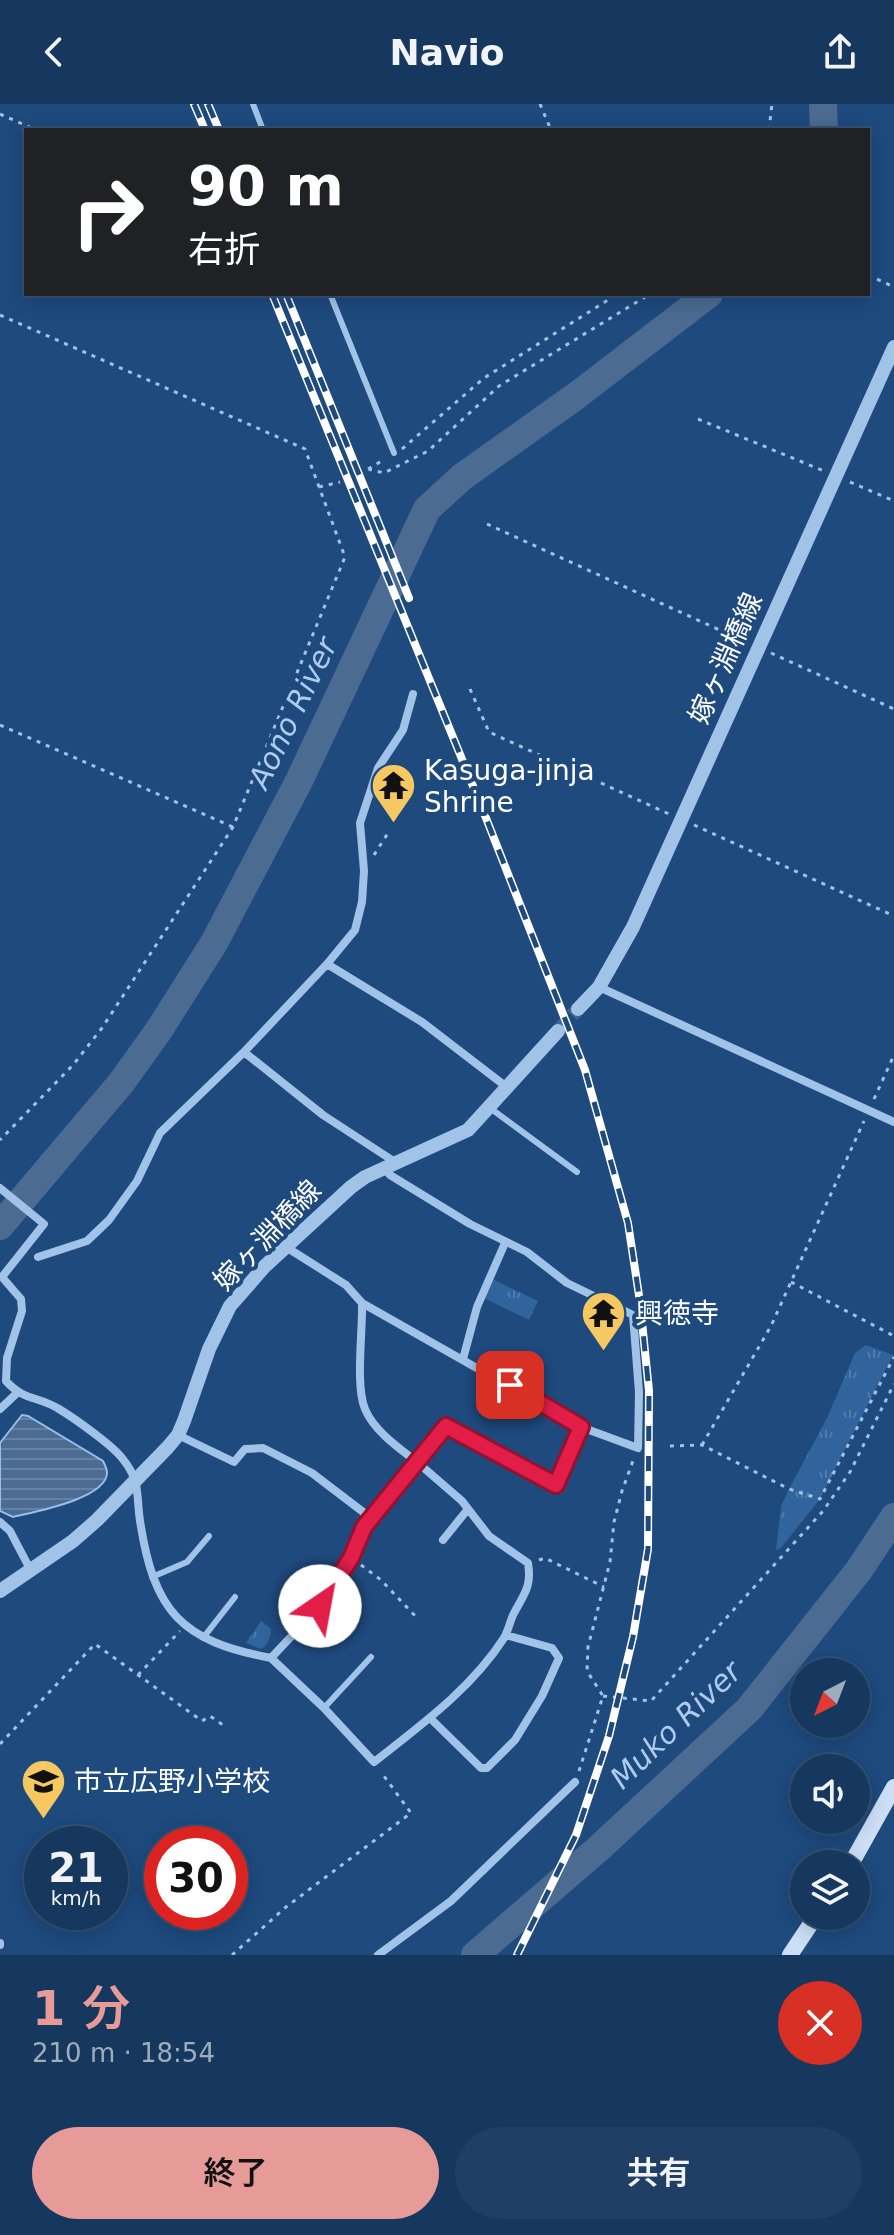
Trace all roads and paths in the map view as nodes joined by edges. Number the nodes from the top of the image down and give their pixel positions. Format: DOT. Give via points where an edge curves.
graph roads {
  1 [pos="253,104"];
  2 [pos="540,104"];
  3 [pos="772,104"];
  4 [pos="0,114"];
  5 [pos="32,128"];
  6 [pos="262,128"];
  7 [pos="550,128"];
  8 [pos="769,128"];
  9 [pos="870,276"];
  10 [pos="894,287"];
  11 [pos="331,296"];
  12 [pos="610,296"];
  13 [pos="647,296"];
  14 [pos="0,315"];
  15 [pos="894,347"];
  16 [pos="698,419"];
  17 [pos="394,453"];
  18 [pos="835,476"];
  19 [pos="340,482"];
  20 [pos="319,487"];
  21 [pos="894,501"];
  22 [pos="487,524"];
  23 [pos="758,647"];
  24 [pos="413,694"];
  25 [pos="894,709"];
  26 [pos="0,725"];
  27 [pos="233,827"];
  28 [pos="388,833"];
  29 [pos="364,871"];
  30 [pos="327,964"];
  31 [pos="599,987"];
  32 [pos="578,1009"];
  33 [pos="558,1031"];
  34 [pos="244,1052"];
  35 [pos="894,1055"];
  36 [pos="508,1088"];
  37 [pos="490,1108"];
  38 [pos="869,1109"];
  39 [pos="894,1122"];
  40 [pos="0,1139"];
  41 [pos="389,1165"];
  42 [pos="577,1172"];
  43 [pos="0,1188"];
  44 [pos="505,1243"];
  45 [pos="285,1247"];
  46 [pos="38,1257"];
  47 [pos="791,1282"];
  48 [pos="362,1303"];
  49 [pos="894,1336"];
  50 [pos="894,1357"];
  51 [pos="463,1359"];
  52 [pos="894,1384"];
  53 [pos="17,1393"];
  54 [pos="0,1409"];
  55 [pos="581,1427"];
  56 [pos="178,1435"];
  57 [pos="702,1445"];
  58 [pos="670,1446"];
  59 [pos="638,1448"];
  60 [pos="417,1462"];
  61 [pos="136,1479"];
  62 [pos="468,1509"];
  63 [pos="371,1518"];
  64 [pos="0,1522"];
  65 [pos="209,1536"];
  66 [pos="443,1540"];
  67 [pos="351,1558"];
  68 [pos="528,1563"];
  69 [pos="30,1569"];
  70 [pos="152,1577"];
  71 [pos="604,1587"];
  72 [pos="0,1591"];
  73 [pos="235,1597"];
  74 [pos="418,1619"];
  75 [pos="186,1625"];
  76 [pos="506,1635"];
  77 [pos="203,1638"];
  78 [pos="371,1657"];
  79 [pos="271,1658"];
  80 [pos="138,1675"];
  81 [pos="603,1696"];
  82 [pos="324,1708"];
  83 [pos="430,1718"];
  84 [pos="226,1727"];
  85 [pos="0,1744"];
  86 [pos="374,1762"];
  87 [pos="575,1782"];
  88 [pos="894,1787"];
  89 [pos="859,1850"];
  90 [pos="807,1930"];
  91 [pos="232,1955"];
  92 [pos="378,1955"];
  93 [pos="790,1955"];
  1 -- 6 [label="lane"];
  2 -- 7 [label="path"];
  3 -- 8 [label="path"];
  4 -- 5 [label="path"];
  9 -- 10 [label="path"];
  11 -- 17 [label="lane"];
  12 -- 17 [label="path" via="484,378"];
  13 -- 17 [label="path" via="499,386 428,451 384,473 368,469"];
  14 -- 20 [label="path" via="305,449"];
  15 -- 18 [label="street, 嫁ヶ淵橋線"];
  16 -- 18 [label="path"];
  18 -- 21 [label="path"];
  18 -- 23 [label="street, 嫁ヶ淵橋線"];
  19 -- 20 [label="path"];
  20 -- 27 [label="path" via="345,557"];
  22 -- 23 [label="path"];
  23 -- 25 [label="path"];
  23 -- 31 [label="street, 嫁ヶ淵橋線" via="633,927"];
  24 -- 29 [label="street" via="403,730 378,768 360,823"];
  26 -- 27 [label="path"];
  27 -- 40 [label="path" via="102,1028"];
  28 -- 29 [label="path"];
  29 -- 30 [label="street" via="355,930"];
  30 -- 34 [label="street"];
  30 -- 36 [label="street" via="422,1022"];
  31 -- 32 [label="street, 嫁ヶ淵橋線"];
  31 -- 38 [label="street"];
  33 -- 36 [label="street, 嫁ヶ淵橋線"];
  34 -- 41 [label="street"];
  34 -- 46 [label="street" via="160,1133 137,1181 109,1220 87,1241"];
  35 -- 38 [label="path"];
  36 -- 37 [label="street, 嫁ヶ淵橋線"];
  37 -- 41 [label="street, 嫁ヶ淵橋線" via="468,1130"];
  37 -- 42 [label="lane"];
  38 -- 39 [label="street"];
  38 -- 47 [label="path"];
  41 -- 44 [label="street" via="390,1175"];
  41 -- 45 [label="street, 嫁ヶ淵橋線" via="351,1187"];
  43 -- 53 [label="street" via="44,1224 2,1277 21,1299 6,1381"];
  44 -- 51 [label="street" via="477,1307"];
  44 -- 59 [label="street" via="527,1252 567,1283 633,1315"];
  45 -- 48 [label="street" via="346,1285"];
  45 -- 56 [label="street, 嫁ヶ淵橋線" via="230,1306"];
  47 -- 49 [label="path"];
  47 -- 57 [label="path"];
  48 -- 51 [label="street"];
  48 -- 60 [label="street" via="365,1410 389,1440"];
  50 -- 57 [label="path" via="820,1499"];
  51 -- 55 [label="street"];
  52 -- 81 [label="path" via="850,1472 823,1511 651,1701"];
  53 -- 54 [label="street"];
  53 -- 61 [label="street" via="57,1407 120,1455"];
  55 -- 59 [label="street"];
  55 -- 60 [label="street" via="556,1485 446,1426"];
  56 -- 61 [label="street, 嫁ヶ淵橋線"];
  56 -- 63 [label="street" via="234,1462 245,1449 263,1448 312,1473"];
  57 -- 58 [label="path"];
  59 -- 71 [label="path" via="622,1491"];
  60 -- 62 [label="street"];
  60 -- 63 [label="street"];
  61 -- 69 [label="street, 嫁ヶ淵橋線" via="73,1541"];
  61 -- 70 [label="street"];
  62 -- 66 [label="street"];
  62 -- 68 [label="street" via="489,1536"];
  63 -- 67 [label="street"];
  64 -- 69 [label="street"];
  65 -- 70 [label="lane" via="187,1562"];
  67 -- 74 [label="path"];
  67 -- 79 [label="street" via="320,1606"];
  68 -- 71 [label="path" via="545,1558"];
  68 -- 76 [label="street" via="531,1581"];
  69 -- 72 [label="street, 嫁ヶ淵橋線"];
  70 -- 75 [label="street" via="161,1598"];
  71 -- 81 [label="path" via="587,1671"];
  73 -- 77 [label="lane"];
  75 -- 77 [label="street"];
  75 -- 80 [label="path"];
  76 -- 83 [label="street" via="481,1670"];
  76 -- 83 [label="street" via="552,1648 559,1658 515,1740 481,1768"];
  77 -- 79 [label="street"];
  78 -- 82 [label="lane"];
  79 -- 82 [label="street"];
  80 -- 84 [label="path" via="202,1721 210,1716"];
  80 -- 85 [label="path" via="95,1644"];
  81 -- 87 [label="path"];
  82 -- 86 [label="street"];
  83 -- 86 [label="street"];
  86 -- 91 [label="path" via="411,1813 286,1907"];
  87 -- 92 [label="street" via="451,1901"];
  88 -- 89 [label="main road"];
  90 -- 93 [label="main road"];
}
